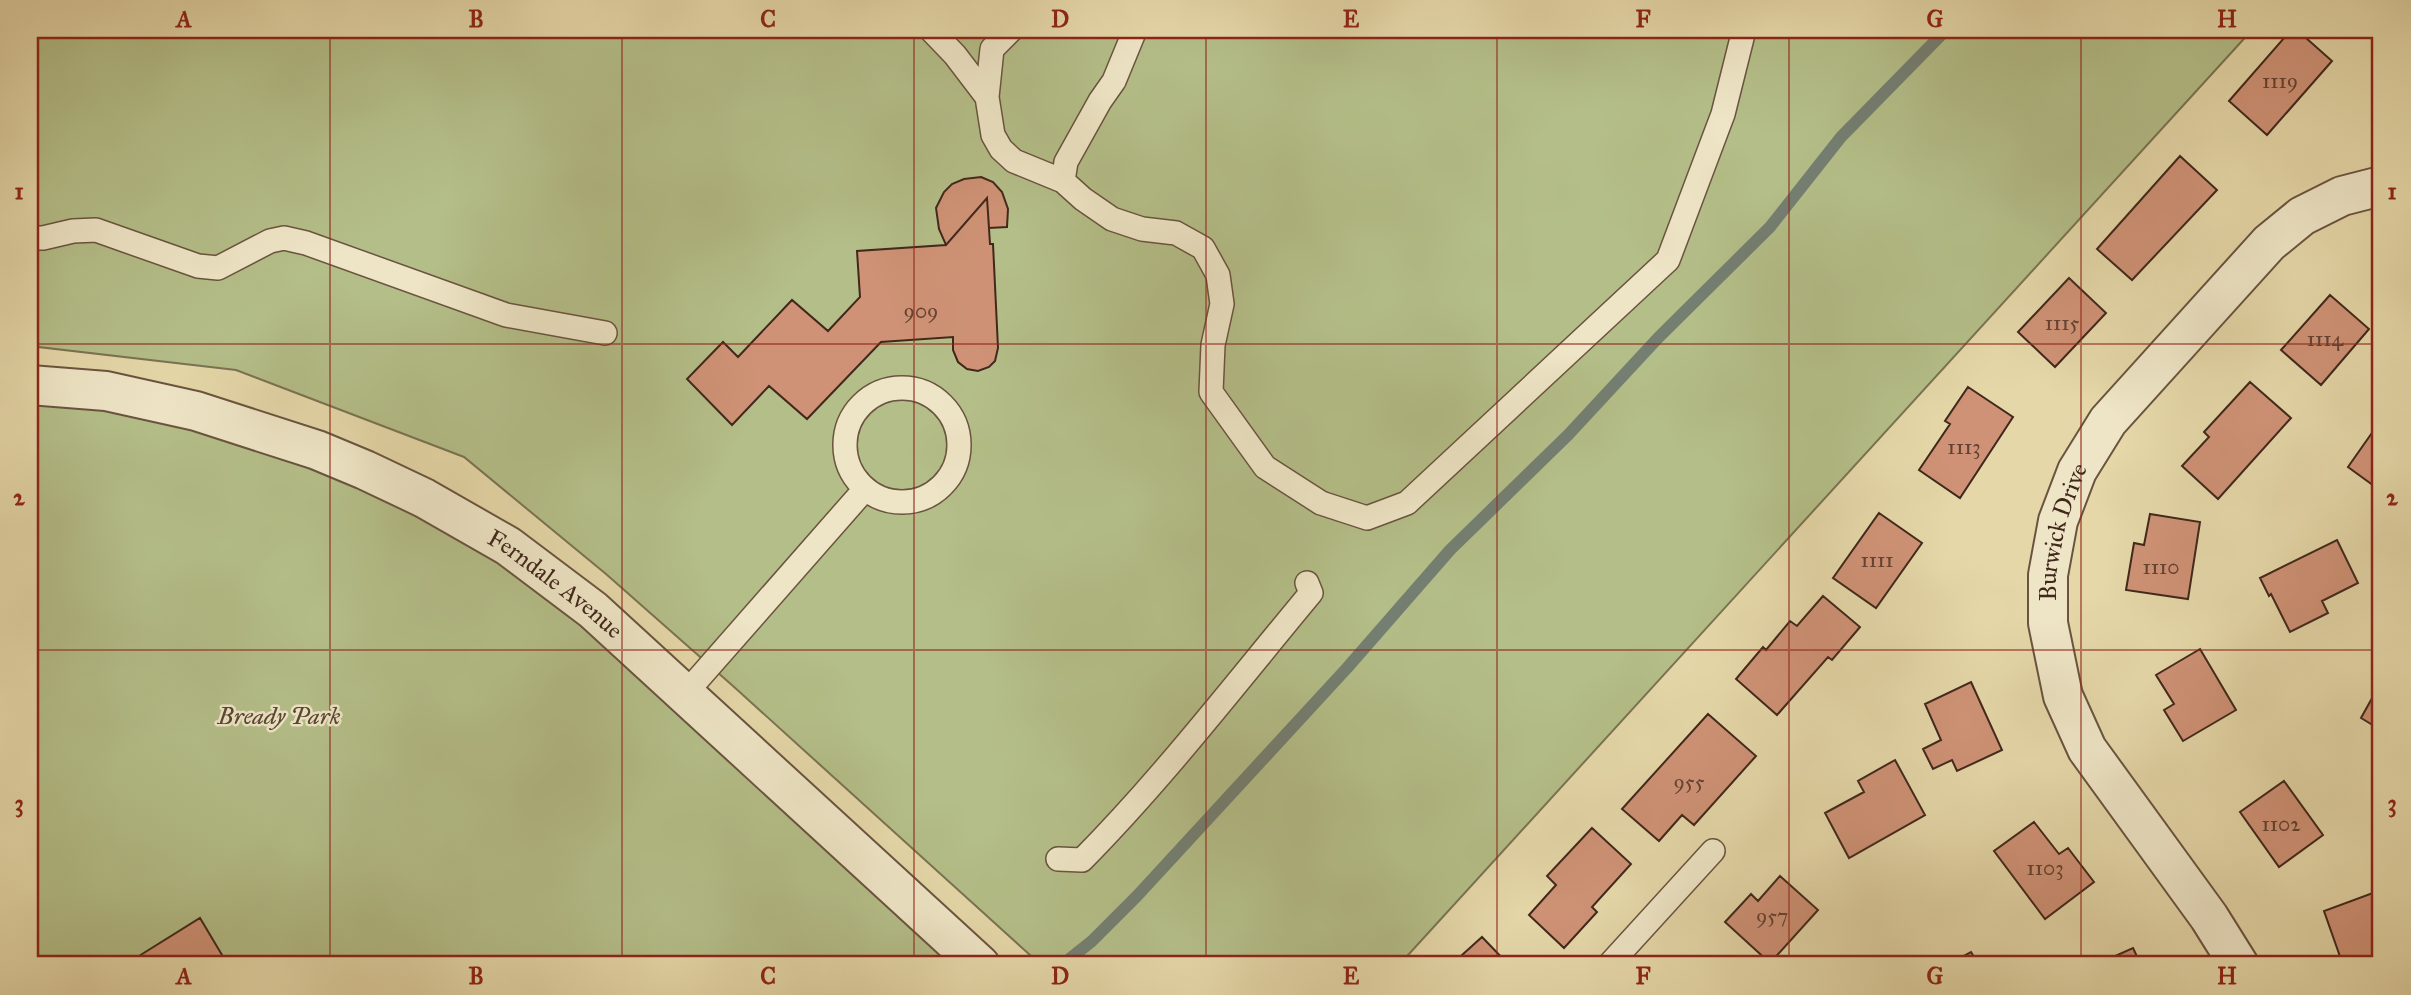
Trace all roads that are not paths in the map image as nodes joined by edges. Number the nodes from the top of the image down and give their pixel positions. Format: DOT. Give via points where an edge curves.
graph roads {
  1 [pos="931,30"];
  2 [pos="1011,30"];
  3 [pos="1135,30"];
  4 [pos="1744,30"];
  5 [pos="988,97"];
  6 [pos="1063,181"];
  7 [pos="2381,186"];
  8 [pos="30,238"];
  9 [pos="605,333"];
  10 [pos="30,386"];
  11 [pos="865,489"];
  12 [pos="1307,583"];
  13 [pos="685,695"];
  14 [pos="1713,851"];
  15 [pos="1058,859"];
  16 [pos="981,965"];
  17 [pos="1609,965"];
  18 [pos="2239,965"];
  1 -- 5 [label="lane"];
  2 -- 5 [label="lane" via="992,49"];
  3 -- 6 [label="lane" via="1114,81 1066,162"];
  4 -- 6 [label="lane" via="1723,114 1668,260 1407,503 1367,518 1321,503 1265,467 1211,392 1213,345 1222,304 1218,275 1203,248 1176,233 1112,219"];
  5 -- 6 [label="lane" via="993,135 1001,149 1014,161"];
  7 -- 18 [label="street, Burwick Drive" via="2342,196 2302,216 2269,243 2108,421 2077,471 2058,521 2049,575 2048,622 2063,696 2087,749"];
  8 -- 9 [label="lane" via="96,230 198,266 218,268 284,238 506,315"];
  10 -- 13 [label="street, Ferndale Avenue" via="106,391 196,411 365,470 508,546 593,610"];
  11 -- 11 [label="lane" via="881,498 909,502 935,492 948,478 957,462 959,443 946,408 932,396 895,388 877,394 851,420 846,457"];
  11 -- 13 [label="lane"];
  12 -- 15 [label="lane" via="1311,593 1108,834 1082,860"];
  13 -- 16 [label="street, Ferndale Avenue"];
  14 -- 17 [label="lane"];
}
